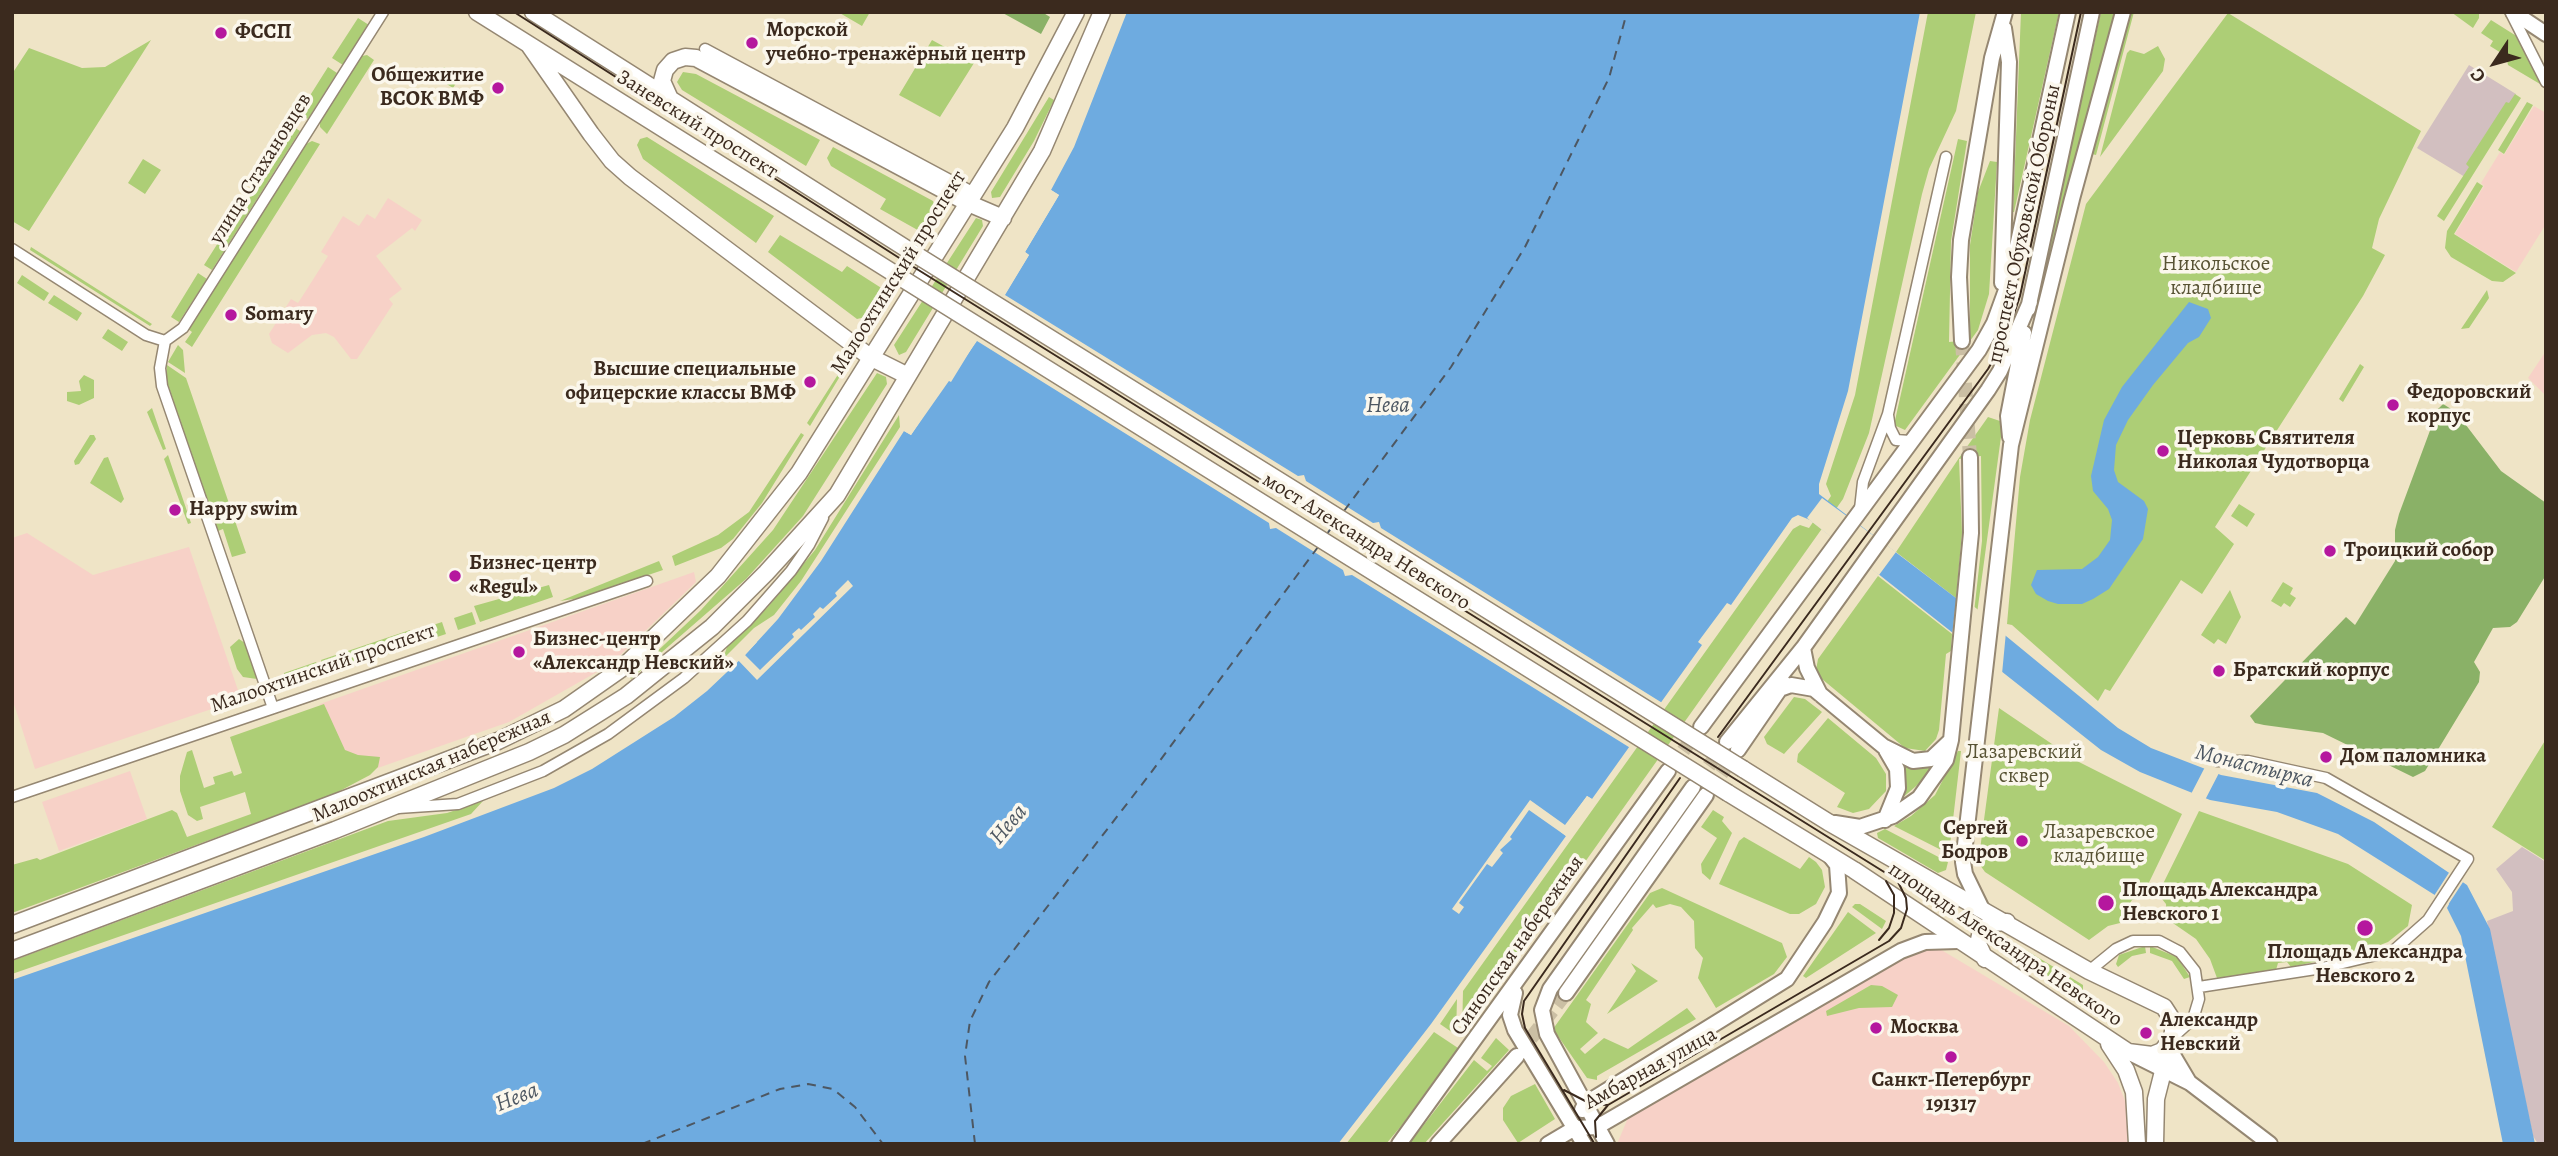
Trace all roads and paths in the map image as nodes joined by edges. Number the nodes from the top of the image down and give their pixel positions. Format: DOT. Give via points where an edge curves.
graph roads {
  1 [pos="383,12"];
  2 [pos="477,12"];
  3 [pos="533,12"];
  4 [pos="1076,12"];
  5 [pos="1102,12"];
  6 [pos="2068,12"];
  7 [pos="2092,12"];
  8 [pos="2123,12"];
  9 [pos="2512,12"];
  10 [pos="2005,18"];
  11 [pos="2546,34"];
  12 [pos="529,46"];
  13 [pos="705,48"];
  14 [pos="2546,82"];
  15 [pos="672,103"];
  16 [pos="1946,157"];
  17 [pos="971,198"];
  18 [pos="1003,218"];
  19 [pos="12,249"];
  20 [pos="910,251"];
  21 [pos="895,274"];
  22 [pos="2030,302"];
  23 [pos="2000,309"];
  24 [pos="165,341"];
  25 [pos="1962,341"];
  26 [pos="873,352"];
  27 [pos="908,376"];
  28 [pos="1888,414"];
  29 [pos="1910,441"];
  30 [pos="2011,445"];
  31 [pos="1970,457"];
  32 [pos="832,501"];
  33 [pos="1856,514"];
  34 [pos="743,547"];
  35 [pos="647,581"];
  36 [pos="1803,648"];
  37 [pos="1780,689"];
  38 [pos="1821,695"];
  39 [pos="273,708"];
  40 [pos="1701,726"];
  41 [pos="1951,740"];
  42 [pos="1883,746"];
  43 [pos="2217,761"];
  44 [pos="1668,771"];
  45 [pos="1693,787"];
  46 [pos="1706,795"];
  47 [pos="12,797"];
  48 [pos="391,808"];
  49 [pos="1885,820"];
  50 [pos="1828,822"];
  51 [pos="1814,846"];
  52 [pos="1830,856"];
  53 [pos="1981,908"];
  54 [pos="2007,922"];
  55 [pos="12,925"];
  56 [pos="1958,941"];
  57 [pos="12,951"];
  58 [pos="1985,959"];
  59 [pos="2090,971"];
  60 [pos="1519,982"];
  61 [pos="2199,987"];
  62 [pos="1566,993"];
  63 [pos="2103,1037"];
  64 [pos="2171,1044"];
  65 [pos="2128,1052"];
  66 [pos="1517,1056"];
  67 [pos="2164,1070"];
  68 [pos="2190,1083"];
  69 [pos="1584,1104"];
  70 [pos="1598,1127"];
  71 [pos="1574,1128"];
  72 [pos="1399,1144"];
  73 [pos="1438,1144"];
  74 [pos="1548,1144"];
  75 [pos="1584,1144"];
  76 [pos="1607,1144"];
  77 [pos="2137,1144"];
  78 [pos="2155,1144"];
  79 [pos="2270,1144"];
  1 -- 24 [label="street, улица Стахановцев" via="183,328"];
  2 -- 12 [label="main road, Заневский проспект"];
  3 -- 15 [label="main road, Заневский проспект"];
  4 -- 17 [label="main road, Малоохтинский проспект" via="1042,82"];
  5 -- 18 [label="main road" via="1048,139"];
  6 -- 23 [label="main road, проспект Обуховской Обороны"];
  7 -- 22 [label="main road, проспект Обуховской Обороны"];
  8 -- 30 [label="main road, проспект Обуховской Обороны"];
  9 -- 11 [label="main road"];
  9 -- 14 [label="street"];
  10 -- 23 [label="main road" via="2009,62"];
  10 -- 25 [label="main road, проспект Обуховской Обороны" via="1992,58 1961,240"];
  12 -- 21 [label="main road, Заневский проспект"];
  12 -- 26 [label="main road" via="612,162"];
  13 -- 17 [label="street"];
  15 -- 17 [label="main road" via="662,81 665,70 673,61 696,58"];
  15 -- 20 [label="main road, Заневский проспект"];
  16 -- 28 [label="street"];
  17 -- 18 [label="main road"];
  17 -- 26 [label="main road, Малоохтинский проспект"];
  18 -- 27 [label="main road"];
  19 -- 24 [label="street" via="146,335"];
  20 -- 50 [label="main road, мост Александра Невского, bridge"];
  21 -- 51 [label="main road, мост Александра Невского, bridge"];
  22 -- 30 [label="main road, проспект Обуховской Обороны" via="2008,416"];
  22 -- 36 [label="main road" via="1988,390"];
  23 -- 29 [label="main road, проспект Обуховской Обороны" via="1987,336"];
  24 -- 39 [label="street" via="162,386"];
  26 -- 27 [label="main road"];
  26 -- 34 [label="main road, Малоохтинский проспект" via="799,473"];
  27 -- 32 [label="main road"];
  28 -- 29 [label="street" via="1896,440"];
  28 -- 33 [label="street"];
  29 -- 33 [label="main road"];
  30 -- 53 [label="main road, проспект Обуховской Обороны" via="1963,862"];
  31 -- 41 [label="main road" via="1972,533"];
  32 -- 48 [label="main road, Малоохтинская набережная" via="712,627 626,696 529,752"];
  32 -- 48 [label="street" via="809,545 747,621 684,678 608,734 543,771 458,804"];
  33 -- 40 [label="main road"];
  34 -- 55 [label="main road, Малоохтинская набережная" via="696,599 621,669 539,723"];
  35 -- 39 [label="street, Малоохтинский проспект"];
  36 -- 37 [label="main road"];
  36 -- 37 [label="main road" via="1732,746"];
  36 -- 38 [label="main road"];
  37 -- 38 [label="main road" via="1803,685"];
  38 -- 42 [label="main road"];
  39 -- 47 [label="street, Малоохтинский проспект"];
  41 -- 42 [label="main road" via="1926,761 1909,760"];
  41 -- 49 [label="main road" via="1946,760 1928,788"];
  42 -- 49 [label="main road" via="1894,763 1898,782"];
  43 -- 61 [label="street" via="2248,761 2318,775 2467,861 2436,908 2402,945 2385,954"];
  44 -- 60 [label="main road, Синопская набережная"];
  45 -- 69 [label="main road" via="1550,989 1542,1010 1542,1021"];
  46 -- 62 [label="main road"];
  48 -- 57 [label="main road, Малоохтинская набережная"];
  49 -- 50 [label="main road" via="1860,827"];
  50 -- 53 [label="main road, площадь Александра Невского"];
  51 -- 52 [label="main road, площадь Александра Невского"];
  52 -- 56 [label="main road, площадь Александра Невского"];
  52 -- 69 [label="main road, Амбарная улица" via="1837,865 1839,893 1787,979"];
  53 -- 54 [label="main road, площадь Александра Невского"];
  54 -- 58 [label="main road" via="1995,922 1981,931 1978,948"];
  54 -- 59 [label="main road, площадь Александра Невского"];
  56 -- 58 [label="main road, площадь Александра Невского"];
  56 -- 70 [label="main road, Амбарная улица" via="1925,942 1901,951"];
  58 -- 63 [label="main road, площадь Александра Невского"];
  59 -- 61 [label="street, площадь Александра Невского" via="2126,944 2159,941 2185,957"];
  59 -- 64 [label="main road, площадь Александра Невского" via="2164,1007 2173,1021"];
  60 -- 71 [label="main road" via="1511,1008 1515,1030"];
  60 -- 72 [label="main road, Синопская набережная"];
  61 -- 64 [label="street, площадь Александра Невского" via="2193,1019"];
  63 -- 65 [label="main road, площадь Александра Невского"];
  63 -- 77 [label="main road" via="2131,1081"];
  64 -- 65 [label="main road, площадь Александра Невского" via="2152,1055"];
  64 -- 67 [label="main road"];
  64 -- 68 [label="main road"];
  65 -- 67 [label="main road"];
  66 -- 73 [label="main road"];
  67 -- 68 [label="main road"];
  67 -- 78 [label="main road" via="2155,1104"];
  68 -- 79 [label="main road"];
  69 -- 70 [label="main road"];
  69 -- 71 [label="main road, Амбарная улица"];
  70 -- 71 [label="main road, Амбарная улица"];
  70 -- 76 [label="main road"];
  71 -- 74 [label="main road"];
  71 -- 75 [label="main road"];
}
